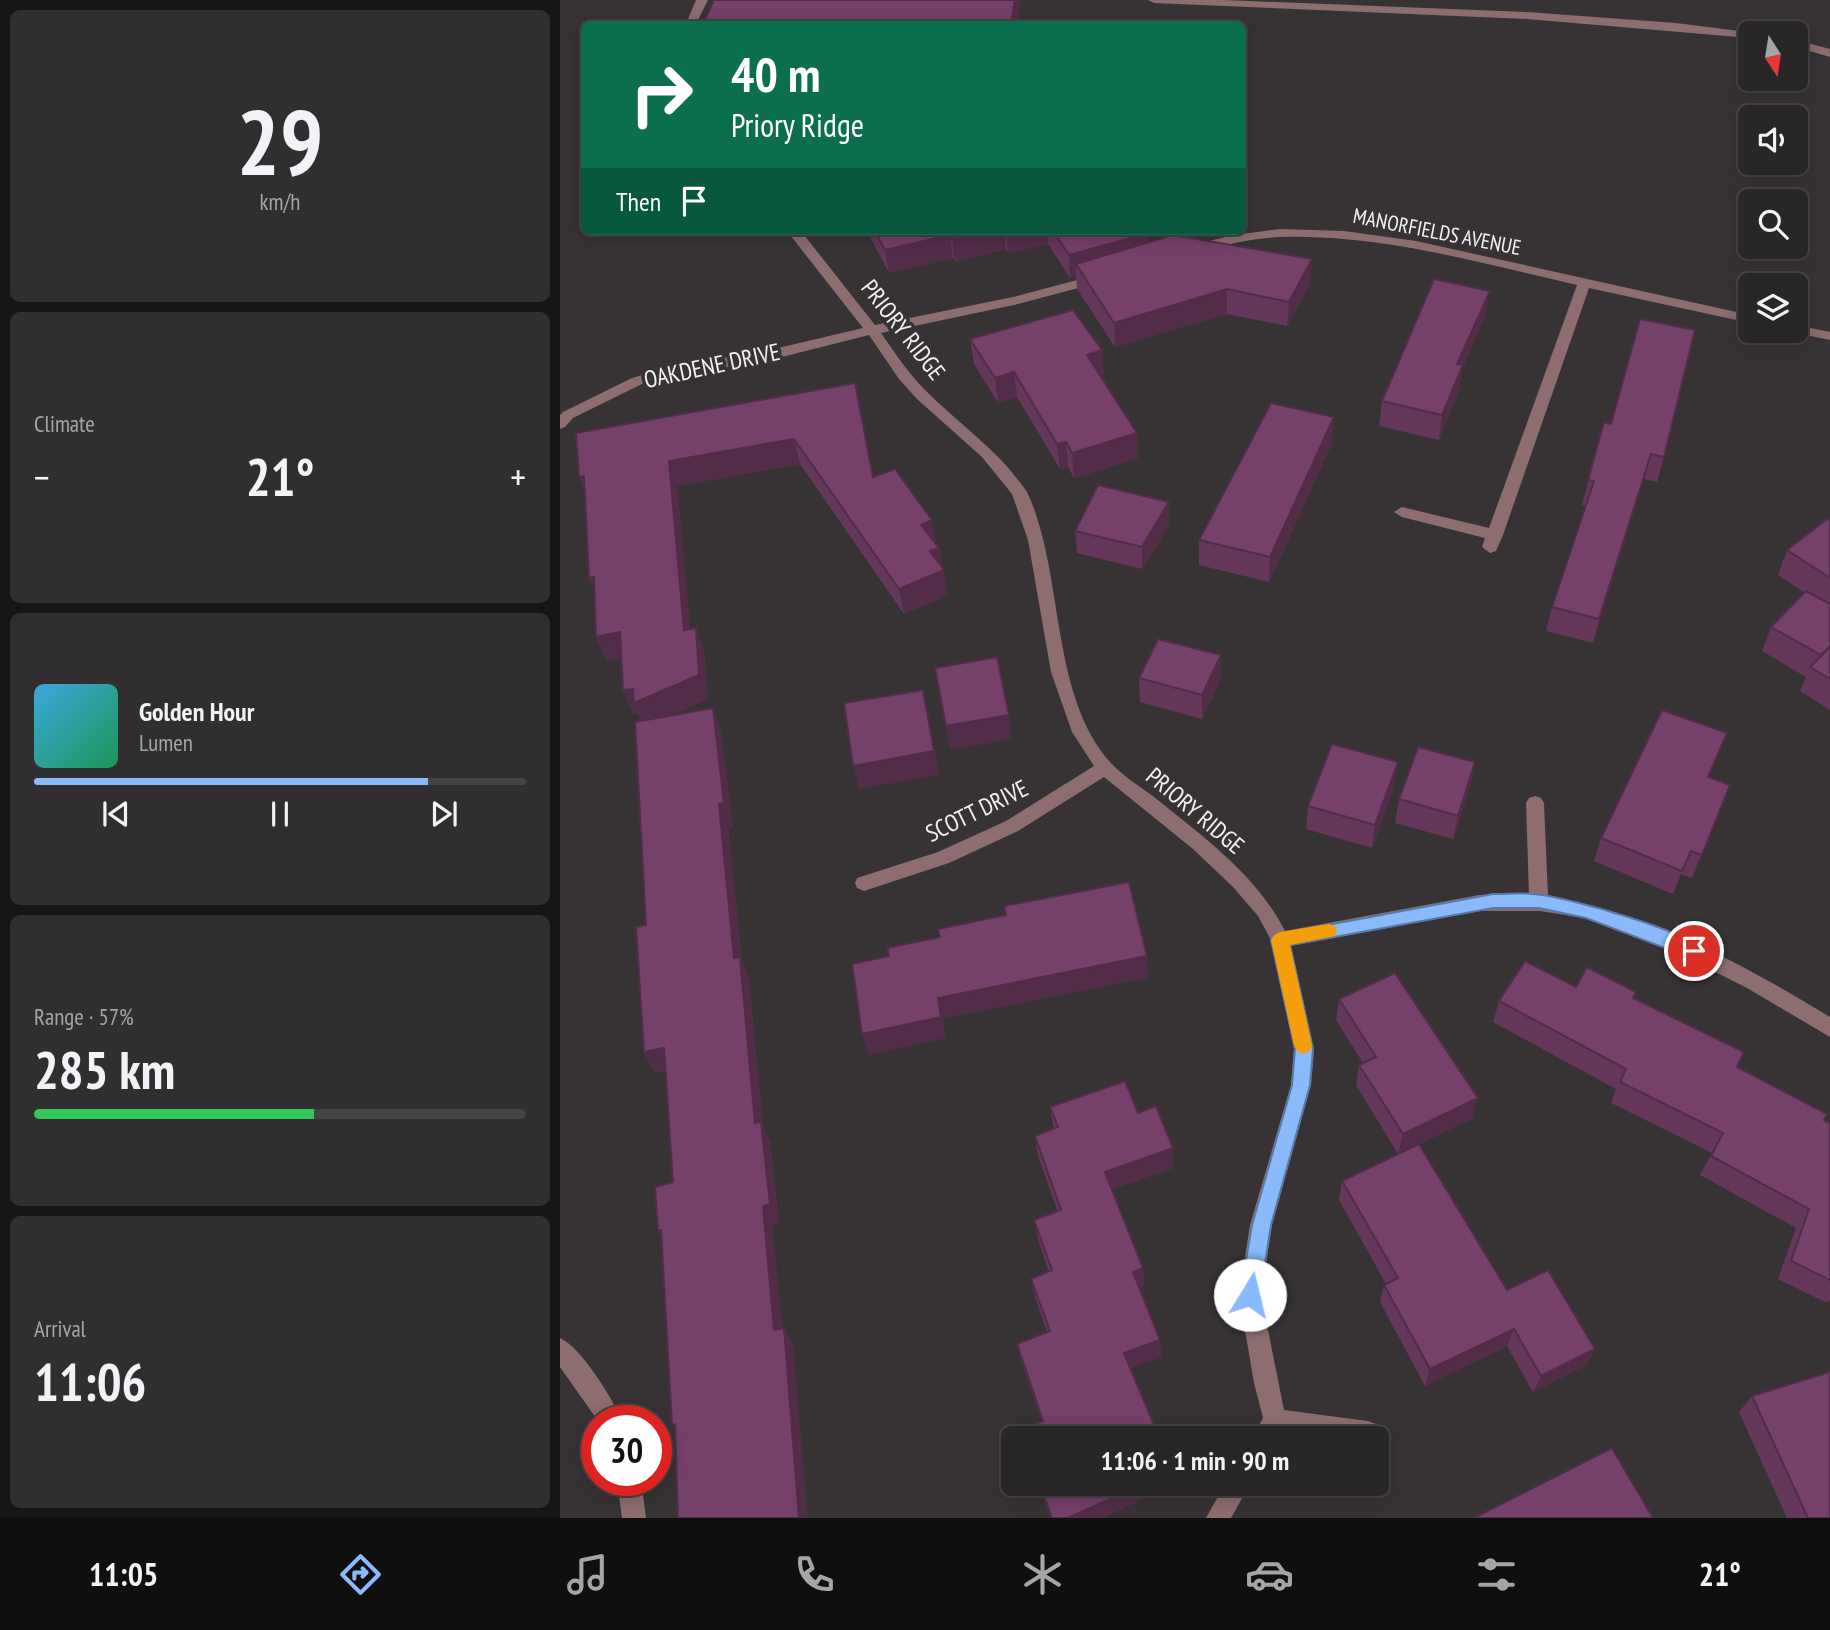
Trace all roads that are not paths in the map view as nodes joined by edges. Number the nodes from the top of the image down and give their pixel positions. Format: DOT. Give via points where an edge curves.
graph roads {
  1 [pos="702,0"];
  2 [pos="1154,0"];
  3 [pos="1265,3"];
  4 [pos="692,21"];
  5 [pos="1738,34"];
  6 [pos="1808,47"];
  7 [pos="1830,52"];
  8 [pos="796,235"];
  9 [pos="1179,253"];
  10 [pos="1117,272"];
  11 [pos="1584,283"];
  12 [pos="1738,316"];
  13 [pos="872,330"];
  14 [pos="1808,332"];
  15 [pos="1830,337"];
  16 [pos="560,424"];
  17 [pos="1402,512"];
  18 [pos="1105,768"];
  19 [pos="1535,803"];
  20 [pos="864,883"];
  21 [pos="1539,901"];
  22 [pos="1280,940"];
  23 [pos="1830,1028"];
  24 [pos="560,1349"];
  25 [pos="601,1405"];
  26 [pos="1269,1426"];
  27 [pos="632,1496"];
  28 [pos="1231,1496"];
  29 [pos="635,1518"];
  30 [pos="1218,1518"];
  1 -- 4 [label="street"];
  2 -- 3 [label="street"];
  3 -- 5 [label="street" via="1596,20"];
  6 -- 7 [label="street"];
  8 -- 13 [label="street, PRIORY RIDGE"];
  9 -- 11 [label="street, MANORFIELDS AVENUE" via="1280,233 1345,236 1416,246"];
  10 -- 13 [label="street" via="1014,301"];
  11 -- 12 [label="street, MANORFIELDS AVENUE"];
  11 -- 17 [label="street" via="1492,541"];
  13 -- 16 [label="street, OAKDENE DRIVE" via="637,381 568,415"];
  13 -- 18 [label="street, PRIORY RIDGE" via="913,386 987,453 1019,492 1036,540 1059,672 1081,732"];
  14 -- 15 [label="street"];
  18 -- 20 [label="street, SCOTT DRIVE" via="1012,826 943,858"];
  18 -- 22 [label="street, PRIORY RIDGE" via="1241,883 1265,910"];
  19 -- 21 [label="street"];
  21 -- 22 [label="street" via="1493,901"];
  21 -- 23 [label="street" via="1587,911 1672,940 1760,983"];
  22 -- 26 [label="street, PRIORY RIDGE" via="1304,1049 1301,1085 1261,1225 1250,1295"];
  24 -- 25 [label="street"];
  27 -- 29 [label="street"];
  28 -- 30 [label="street"];
}
